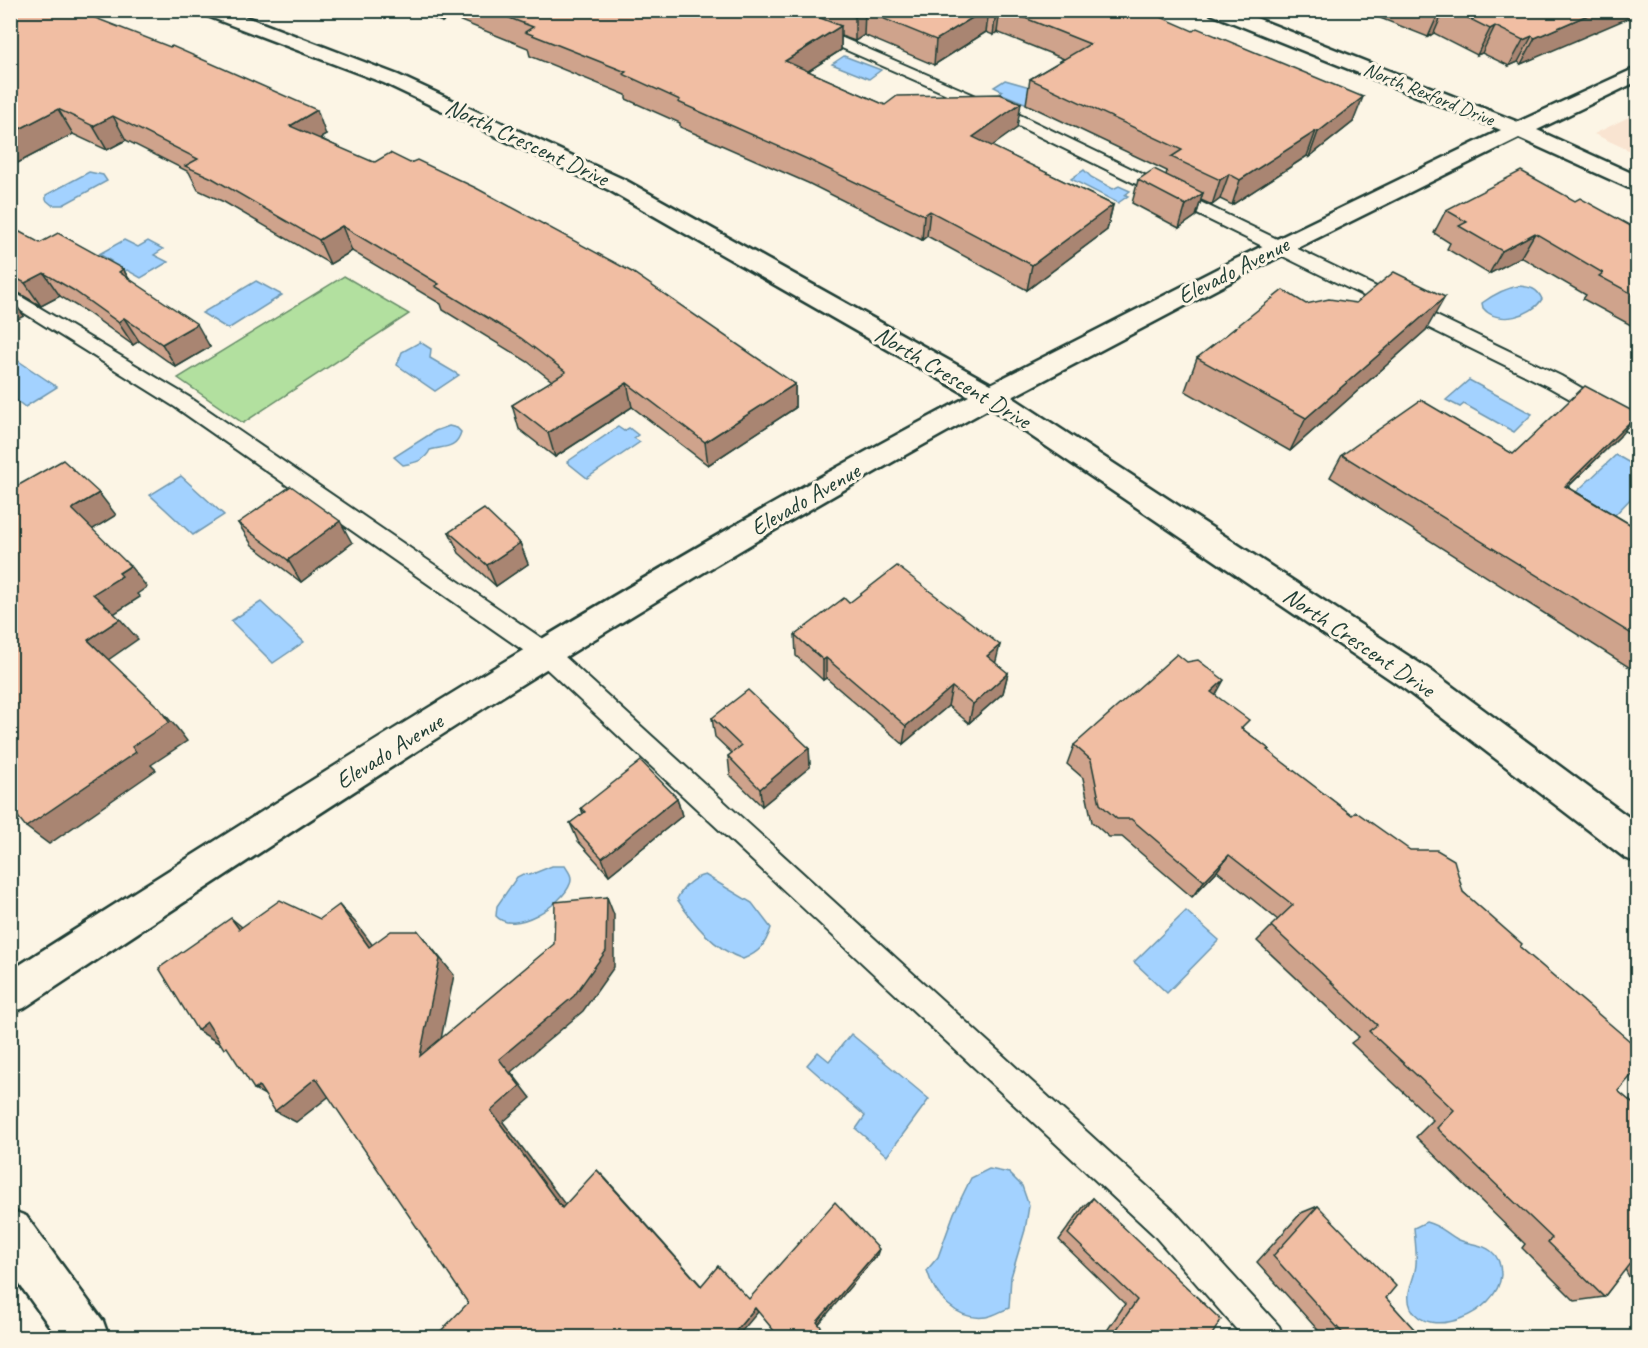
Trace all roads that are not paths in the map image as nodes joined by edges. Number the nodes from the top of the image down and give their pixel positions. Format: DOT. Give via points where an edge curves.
graph roads {
  1 [pos="209,10"];
  2 [pos="751,10"];
  3 [pos="1218,10"];
  4 [pos="1638,73"];
  5 [pos="1519,130"];
  6 [pos="1638,184"];
  7 [pos="1280,246"];
  8 [pos="10,297"];
  9 [pos="991,396"];
  10 [pos="1638,430"];
  11 [pos="545,653"];
  12 [pos="1638,846"];
  13 [pos="10,994"];
  14 [pos="10,1232"];
  15 [pos="86,1338"];
  16 [pos="1267,1338"];
  1 -- 9 [label="street, North Crescent Drive" via="391,79 617,185"];
  2 -- 7 [label="lane" via="833,39 1012,117"];
  3 -- 5 [label="street, North Rexford Drive"];
  4 -- 5 [label="street, Elevado Avenue"];
  5 -- 6 [label="street, North Rexford Drive"];
  5 -- 7 [label="street, Elevado Avenue"];
  7 -- 9 [label="street, Elevado Avenue"];
  7 -- 10 [label="lane" via="1554,381"];
  8 -- 11 [label="lane" via="182,402"];
  9 -- 11 [label="street, Elevado Avenue"];
  9 -- 12 [label="street, North Crescent Drive" via="1418,680"];
  11 -- 13 [label="street, Elevado Avenue"];
  11 -- 16 [label="lane" via="1164,1223"];
  14 -- 15 [label="street"];
}
